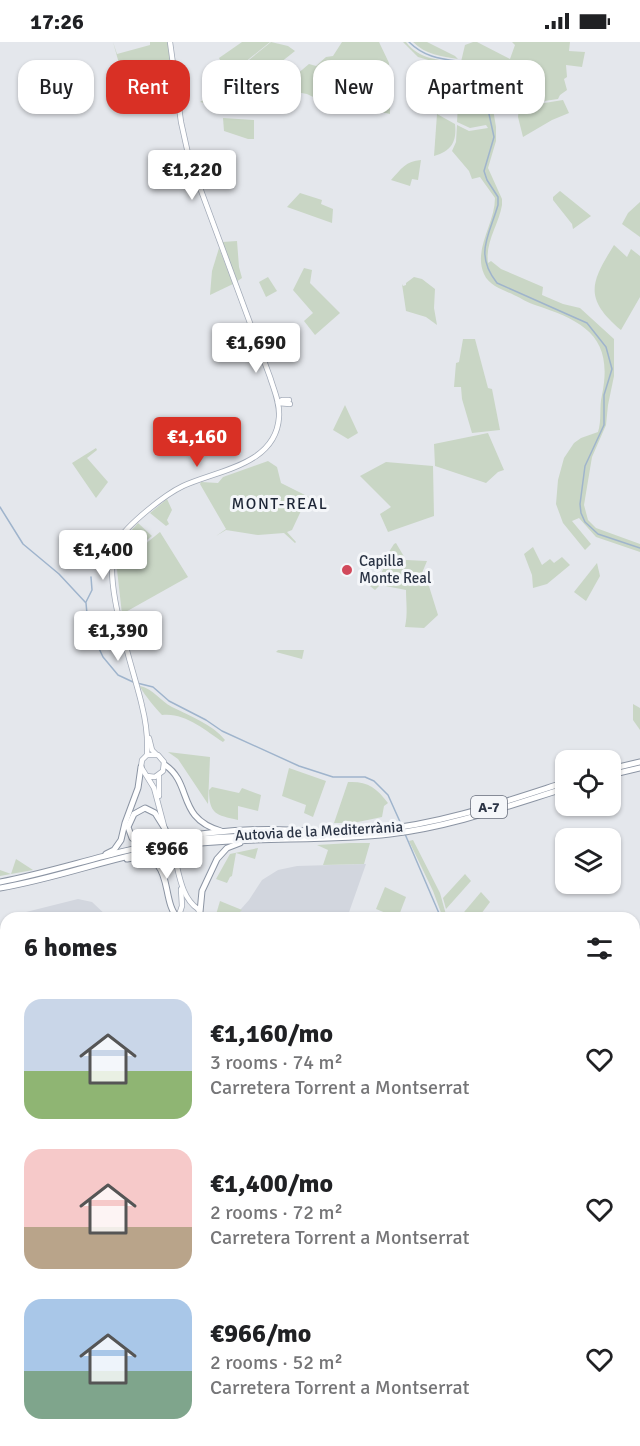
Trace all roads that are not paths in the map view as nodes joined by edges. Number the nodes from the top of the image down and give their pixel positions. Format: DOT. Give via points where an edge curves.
graph roads {
  1 [pos="170,42"];
  2 [pos="289,402"];
  3 [pos="278,403"];
  4 [pos="147,732"];
  5 [pos="156,754"];
  6 [pos="147,755"];
  7 [pos="640,762"];
  8 [pos="165,765"];
  9 [pos="621,766"];
  10 [pos="141,767"];
  11 [pos="640,768"];
  12 [pos="621,772"];
  13 [pos="147,776"];
  14 [pos="159,776"];
  15 [pos="555,785"];
  16 [pos="555,791"];
  17 [pos="411,828"];
  18 [pos="165,829"];
  19 [pos="391,831"];
  20 [pos="228,832"];
  21 [pos="327,833"];
  22 [pos="256,840"];
  23 [pos="78,866"];
  24 [pos="0,882"];
  25 [pos="0,888"];
  26 [pos="192,906"];
  27 [pos="182,909"];
  28 [pos="172,912"];
  29 [pos="181,912"];
  30 [pos="198,912"];
  31 [pos="201,912"];
  1 -- 3 [label="main road" via="189,158"];
  2 -- 3 [label="main road"];
  3 -- 4 [label="main road" via="277,429 262,452 247,462 175,490 117,542 112,566 118,611"];
  4 -- 5 [label="main road"];
  4 -- 6 [label="main road"];
  5 -- 6 [label="main road"];
  5 -- 8 [label="main road"];
  6 -- 10 [label="main road"];
  7 -- 9 [label="highway"];
  8 -- 14 [label="main road"];
  8 -- 20 [label="highway" via="175,774 189,808 201,821"];
  10 -- 13 [label="main road"];
  10 -- 23 [label="highway" via="119,844 110,852 82,860"];
  11 -- 12 [label="highway"];
  13 -- 14 [label="main road"];
  13 -- 18 [label="main road"];
  14 -- 18 [label="main road" via="158,793 168,837"];
  15 -- 17 [label="highway, Autovia de la Mediterrània / A-7"];
  16 -- 17 [label="highway, Autovia de la Mediterrània / A-7" via="464,819"];
  17 -- 19 [label="highway, Autovia de la Mediterrània / A-7"];
  18 -- 20 [label="highway" via="155,813 146,808 134,814 128,827 132,838 143,844"];
  19 -- 21 [label="highway, Autovia de la Mediterrània / A-7"];
  19 -- 22 [label="highway, Autovia de la Mediterrània / A-7"];
  20 -- 21 [label="highway"];
  21 -- 23 [label="highway, Autovia de la Mediterrània / A-7" via="202,838 133,850"];
  22 -- 23 [label="highway, Autovia de la Mediterrània / A-7" via="168,848"];
  22 -- 31 [label="highway" via="231,846 220,855 202,891"];
  23 -- 24 [label="highway, Autovia de la Mediterrània / A-7"];
  23 -- 25 [label="highway, Autovia de la Mediterrània / A-7"];
  23 -- 28 [label="highway" via="88,869 133,858 151,862 163,874"];
  26 -- 27 [label="main road"];
  26 -- 27 [label="main road" via="172,851"];
  26 -- 30 [label="main road"];
  27 -- 29 [label="main road"];
}
